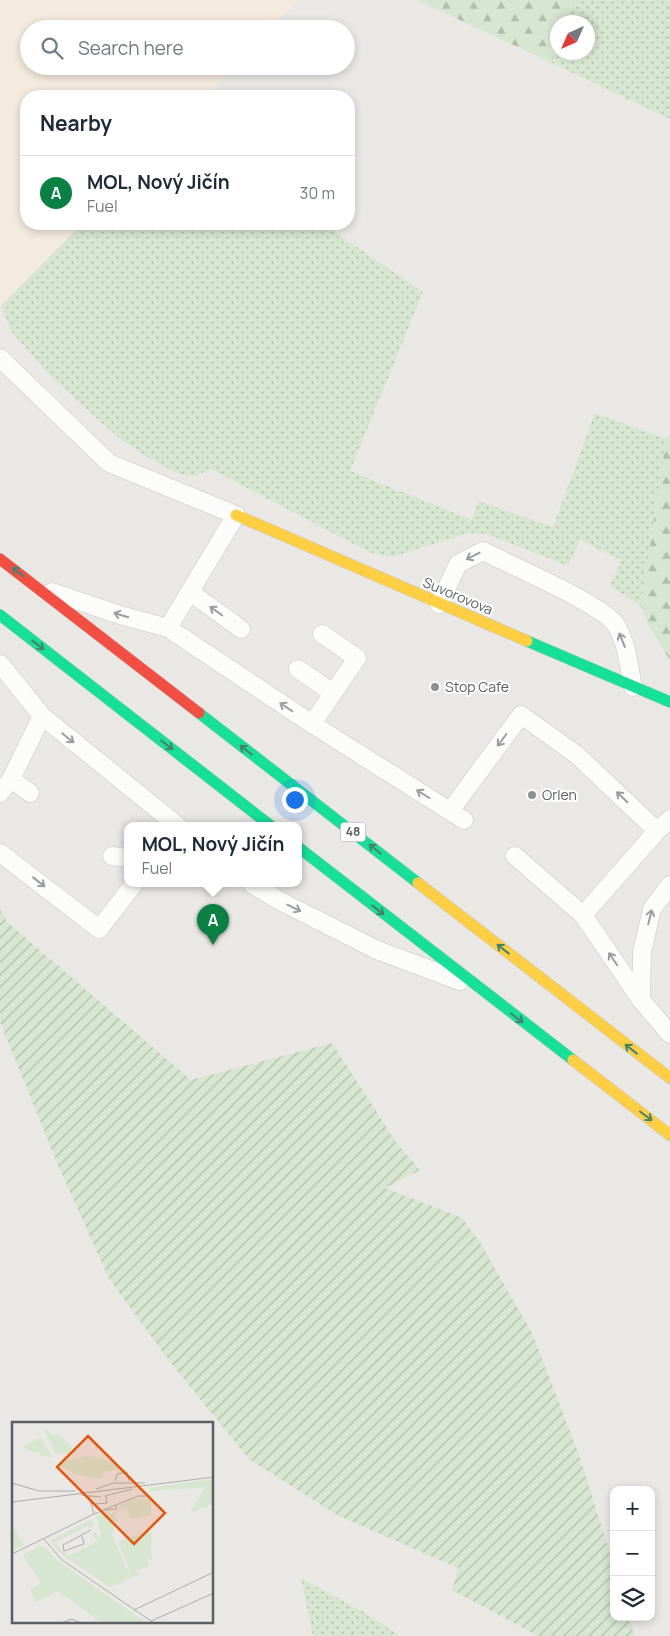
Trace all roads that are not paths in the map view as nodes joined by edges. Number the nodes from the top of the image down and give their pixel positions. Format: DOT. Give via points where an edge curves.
graph roads {
  1 [pos="0,358"];
  2 [pos="236,515"];
  3 [pos="0,559"];
  4 [pos="35,586"];
  5 [pos="190,592"];
  6 [pos="439,604"];
  7 [pos="0,615"];
  8 [pos="168,628"];
  9 [pos="241,629"];
  10 [pos="322,634"];
  11 [pos="0,664"];
  12 [pos="298,669"];
  13 [pos="634,687"];
  14 [pos="333,693"];
  15 [pos="670,702"];
  16 [pos="42,716"];
  17 [pos="312,724"];
  18 [pos="11,779"];
  19 [pos="0,793"];
  20 [pos="30,793"];
  21 [pos="670,819"];
  22 [pos="173,822"];
  23 [pos="266,822"];
  24 [pos="657,831"];
  25 [pos="302,850"];
  26 [pos="0,853"];
  27 [pos="515,856"];
  28 [pos="670,885"];
  29 [pos="132,887"];
  30 [pos="257,887"];
  31 [pos="583,915"];
  32 [pos="478,988"];
  33 [pos="641,1000"];
  34 [pos="670,1034"];
  35 [pos="670,1078"];
  36 [pos="670,1135"];
  1 -- 2 [label="lane" via="109,462"];
  2 -- 5 [label="lane"];
  2 -- 6 [label="main road, Suvorovova"];
  4 -- 3 [label="main road, 48, one-way"];
  8 -- 4 [label="lane, one-way"];
  35 -- 4 [label="main road, 48, one-way"];
  5 -- 8 [label="lane"];
  9 -- 5 [label="lane, one-way"];
  6 -- 13 [label="main road, Suvorovova"];
  13 -- 6 [label="lane, one-way" via="625,643 615,622 591,604 483,551 458,564"];
  7 -- 23 [label="main road, one-way"];
  17 -- 8 [label="lane, one-way"];
  10 -- 14 [label="lane" via="357,658"];
  11 -- 16 [label="lane"];
  12 -- 14 [label="lane"];
  13 -- 15 [label="main road, Suvorovova"];
  14 -- 17 [label="lane"];
  16 -- 18 [label="lane"];
  16 -- 22 [label="lane, one-way"];
  24 -- 17 [label="lane, one-way" via="577,755 521,715 457,815"];
  18 -- 19 [label="lane"];
  18 -- 20 [label="lane"];
  21 -- 24 [label="lane"];
  24 -- 31 [label="lane"];
  25 -- 32 [label="main road, one-way"];
  26 -- 29 [label="lane, one-way" via="99,929"];
  27 -- 31 [label="lane"];
  33 -- 28 [label="lane, one-way" via="642,952 652,909"];
  30 -- 32 [label="lane, one-way" via="377,950"];
  33 -- 31 [label="lane, one-way"];
  32 -- 36 [label="main road, one-way"];
  33 -- 34 [label="lane"];
}
